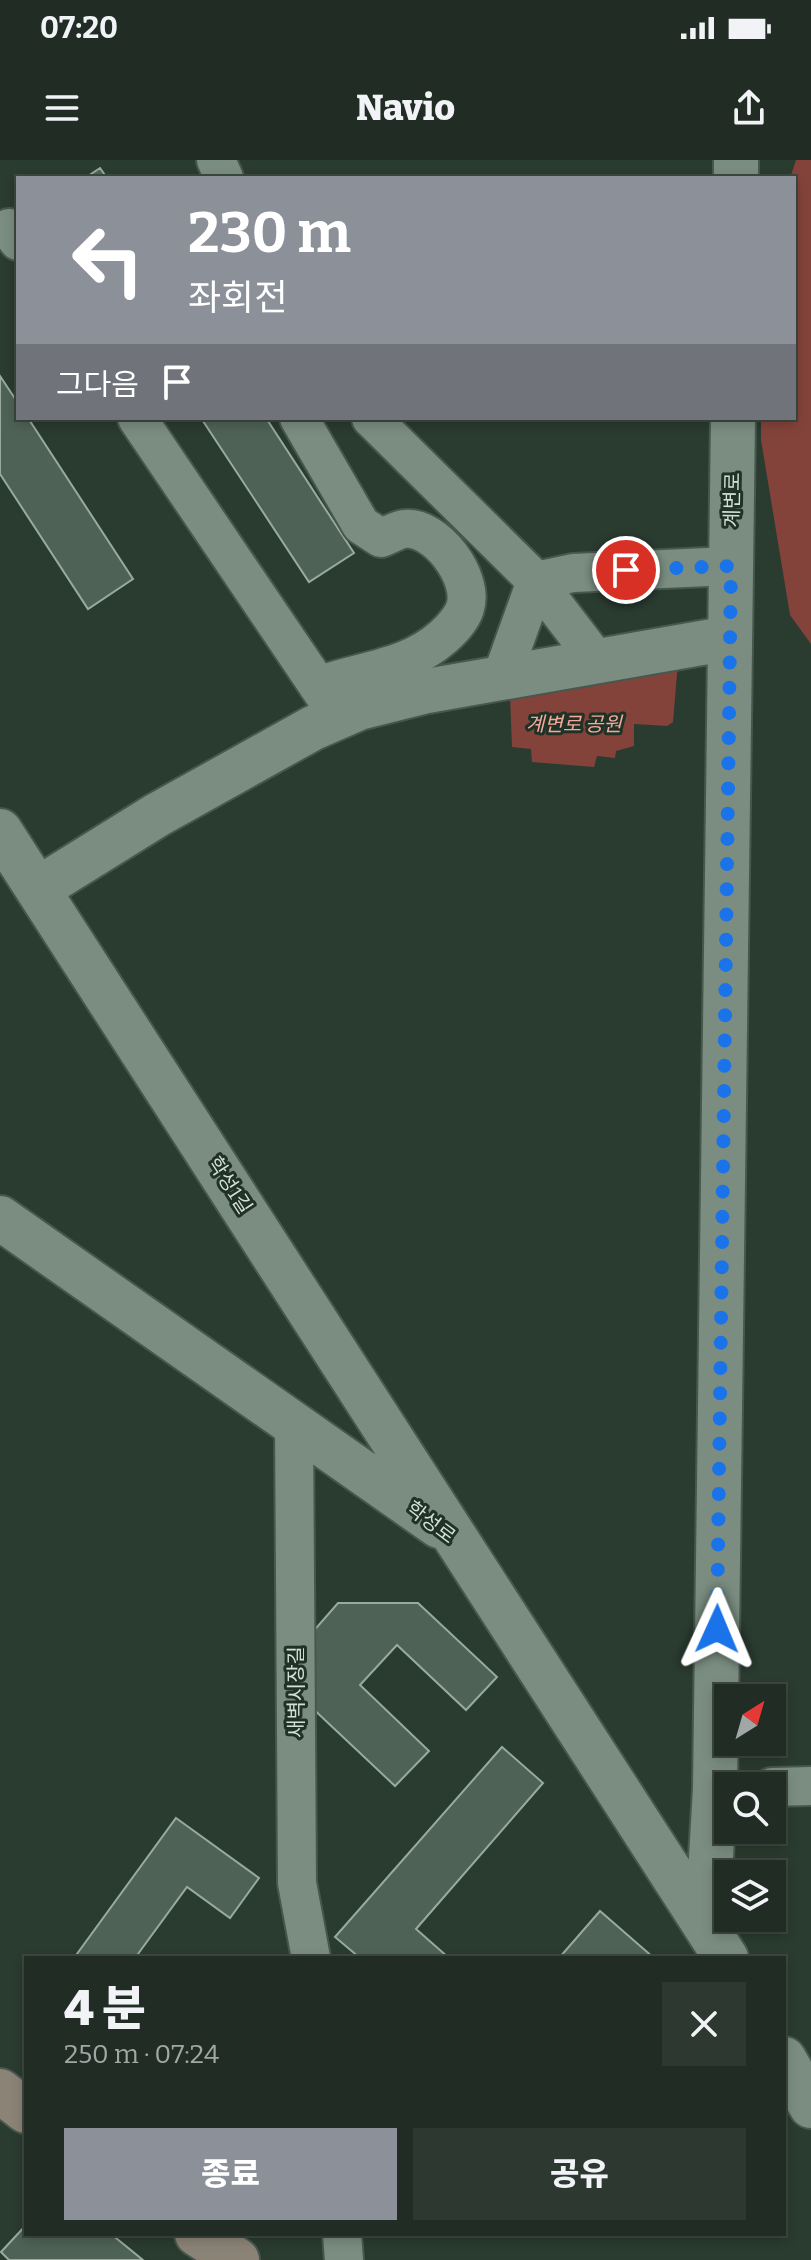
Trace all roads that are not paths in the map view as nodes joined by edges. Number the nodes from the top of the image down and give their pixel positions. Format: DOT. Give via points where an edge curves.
graph roads {
  1 [pos="138,420"];
  2 [pos="300,420"];
  3 [pos="373,420"];
  4 [pos="733,420"];
  5 [pos="731,566"];
  6 [pos="536,581"];
  7 [pos="730,638"];
  8 [pos="598,662"];
  9 [pos="501,679"];
  10 [pos="329,701"];
  11 [pos="0,831"];
  12 [pos="38,889"];
  13 [pos="0,1218"];
  14 [pos="294,1425"];
  15 [pos="458,1539"];
  16 [pos="722,1772"];
  17 [pos="811,1786"];
  18 [pos="786,1787"];
  19 [pos="720,1844"];
  20 [pos="716,1941"];
  21 [pos="311,1956"];
  22 [pos="786,2062"];
  23 [pos="0,2091"];
  24 [pos="811,2106"];
  25 [pos="24,2109"];
  26 [pos="200,2236"];
  27 [pos="342,2236"];
  28 [pos="237,2260"];
  29 [pos="344,2260"];
  1 -- 10 [label="street"];
  2 -- 10 [label="street" via="361,525 381,538 417,530 464,575 467,590 458,619 428,649 386,669 352,674"];
  3 -- 6 [label="street"];
  4 -- 5 [label="street, 계변로"];
  5 -- 6 [label="street" via="573,573"];
  5 -- 7 [label="street, 계변로"];
  6 -- 8 [label="street"];
  6 -- 9 [label="street"];
  7 -- 8 [label="street"];
  7 -- 16 [label="street, 계변로"];
  8 -- 9 [label="street"];
  9 -- 10 [label="street"];
  10 -- 12 [label="street"];
  11 -- 12 [label="street, 학성1길"];
  12 -- 15 [label="street, 학성1길"];
  13 -- 14 [label="street, 학성로"];
  14 -- 15 [label="street, 학성로"];
  14 -- 21 [label="street, 새벽시장길" via="297,1883"];
  15 -- 20 [label="street, 학성로"];
  17 -- 18 [label="street"];
  19 -- 20 [label="street, 계변로"];
  22 -- 24 [label="street"];
  23 -- 25 [label="main road"];
  26 -- 28 [label="main road"];
  27 -- 29 [label="street"];
}
